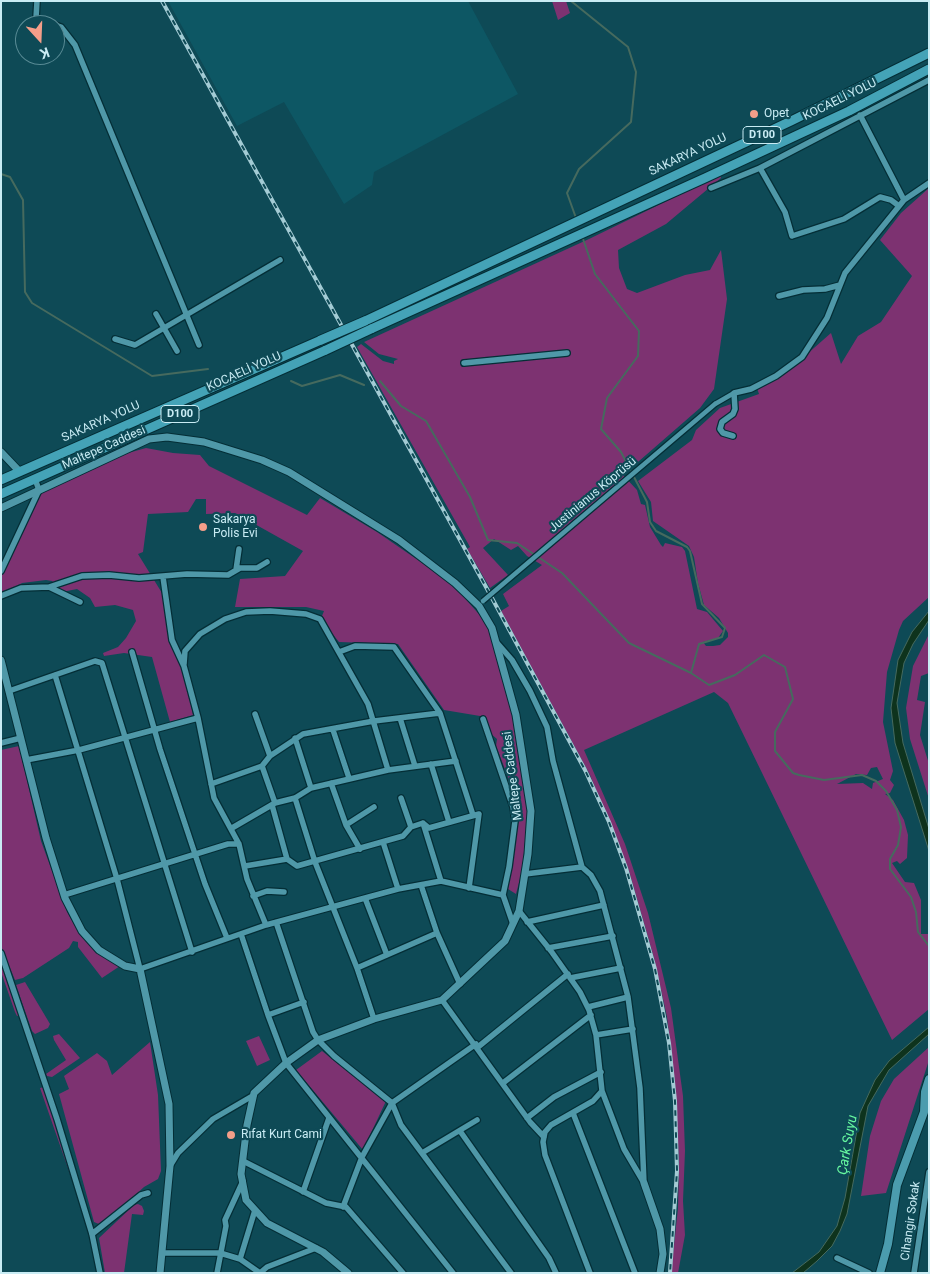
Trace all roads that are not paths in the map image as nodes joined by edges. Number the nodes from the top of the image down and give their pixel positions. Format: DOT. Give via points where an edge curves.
graph roads {
  1 [pos="37,1"];
  2 [pos="36,15"];
  3 [pos="65,32"];
  4 [pos="929,53"];
  5 [pos="928,74"];
  6 [pos="860,115"];
  7 [pos="760,168"];
  8 [pos="929,184"];
  9 [pos="711,188"];
  10 [pos="904,200"];
  11 [pos="899,206"];
  12 [pos="280,260"];
  13 [pos="840,285"];
  14 [pos="779,296"];
  15 [pos="156,314"];
  16 [pos="188,315"];
  17 [pos="164,329"];
  18 [pos="115,339"];
  19 [pos="199,345"];
  20 [pos="177,351"];
  21 [pos="567,353"];
  22 [pos="464,363"];
  23 [pos="734,394"];
  24 [pos="733,436"];
  25 [pos="1,452"];
  26 [pos="20,471"];
  27 [pos="34,479"];
  28 [pos="1,480"];
  29 [pos="39,490"];
  30 [pos="1,495"];
  31 [pos="1,508"];
  32 [pos="239,549"];
  33 [pos="268,562"];
  34 [pos="236,570"];
  35 [pos="1,571"];
  36 [pos="163,577"];
  37 [pos="49,587"];
  38 [pos="1,596"];
  39 [pos="80,602"];
  40 [pos="481,604"];
  41 [pos="498,644"];
  42 [pos="132,652"];
  43 [pos="339,652"];
  44 [pos="1,660"];
  45 [pos="184,666"];
  46 [pos="3,671"];
  47 [pos="55,675"];
  48 [pos="9,691"];
  49 [pos="440,713"];
  50 [pos="255,714"];
  51 [pos="198,718"];
  52 [pos="400,718"];
  53 [pos="483,719"];
  54 [pos="374,721"];
  55 [pos="333,730"];
  56 [pos="154,731"];
  57 [pos="20,738"];
  58 [pos="295,738"];
  59 [pos="126,739"];
  60 [pos="1,743"];
  61 [pos="79,750"];
  62 [pos="270,756"];
  63 [pos="26,760"];
  64 [pos="456,762"];
  65 [pos="431,764"];
  66 [pos="262,766"];
  67 [pos="415,766"];
  68 [pos="388,770"];
  69 [pos="349,778"];
  70 [pos="332,782"];
  71 [pos="211,784"];
  72 [pos="311,788"];
  73 [pos="295,798"];
  74 [pos="401,798"];
  75 [pos="273,804"];
  76 [pos="374,807"];
  77 [pos="473,814"];
  78 [pos="449,822"];
  79 [pos="423,823"];
  80 [pos="346,825"];
  81 [pos="411,827"];
  82 [pos="232,828"];
  83 [pos="383,842"];
  84 [pos="239,844"];
  85 [pos="360,849"];
  86 [pos="195,855"];
  87 [pos="287,860"];
  88 [pos="315,862"];
  89 [pos="165,863"];
  90 [pos="245,866"];
  91 [pos="582,867"];
  92 [pos="525,874"];
  93 [pos="117,879"];
  94 [pos="441,880"];
  95 [pos="421,885"];
  96 [pos="469,888"];
  97 [pos="398,889"];
  98 [pos="284,892"];
  99 [pos="64,895"];
  100 [pos="502,895"];
  101 [pos="253,896"];
  102 [pos="365,898"];
  103 [pos="604,905"];
  104 [pos="333,907"];
  105 [pos="519,911"];
  106 [pos="276,922"];
  107 [pos="527,922"];
  108 [pos="513,924"];
  109 [pos="266,925"];
  110 [pos="241,934"];
  111 [pos="438,934"];
  112 [pos="613,936"];
  113 [pos="227,938"];
  114 [pos="548,948"];
  115 [pos="192,952"];
  116 [pos="1,953"];
  117 [pos="387,956"];
  118 [pos="357,968"];
  119 [pos="621,968"];
  120 [pos="140,969"];
  121 [pos="569,976"];
  122 [pos="460,984"];
  123 [pos="628,996"];
  124 [pos="442,1000"];
  125 [pos="304,1002"];
  126 [pos="588,1008"];
  127 [pos="268,1015"];
  128 [pos="591,1015"];
  129 [pos="374,1019"];
  130 [pos="633,1029"];
  131 [pos="596,1035"];
  132 [pos="318,1040"];
  133 [pos="477,1046"];
  134 [pos="286,1063"];
  135 [pos="601,1072"];
  136 [pos="929,1079"];
  137 [pos="503,1083"];
  138 [pos="602,1091"];
  139 [pos="254,1095"];
  140 [pos="929,1096"];
  141 [pos="392,1102"];
  142 [pos="926,1108"];
  143 [pos="572,1113"];
  144 [pos="329,1118"];
  145 [pos="527,1118"];
  146 [pos="477,1120"];
  147 [pos="460,1131"];
  148 [pos="544,1137"];
  149 [pos="422,1153"];
  150 [pos="362,1157"];
  151 [pos="243,1161"];
  152 [pos="170,1166"];
  153 [pos="929,1172"];
  154 [pos="242,1182"];
  155 [pos="644,1183"];
  156 [pos="303,1192"];
  157 [pos="148,1193"];
  158 [pos="343,1206"];
  159 [pos="255,1210"];
  160 [pos="92,1234"];
  161 [pos="316,1248"];
  162 [pos="162,1252"];
  163 [pos="220,1253"];
  164 [pos="837,1258"];
  165 [pos="240,1259"];
  166 [pos="346,1272"];
  167 [pos="100,1273"];
  168 [pos="160,1273"];
  169 [pos="217,1273"];
  170 [pos="260,1273"];
  171 [pos="403,1273"];
  172 [pos="453,1273"];
  173 [pos="511,1273"];
  174 [pos="556,1273"];
  175 [pos="590,1273"];
  176 [pos="635,1273"];
  177 [pos="660,1273"];
  178 [pos="869,1273"];
  179 [pos="880,1273"];
  180 [pos="914,1273"];
  1 -- 2 [label="street"];
  3 -- 16 [label="street" via="75,45"];
  4 -- 26 [label="highway, SAKARYA YOLU / D100, bridge" via="365,321"];
  5 -- 6 [label="street"];
  5 -- 27 [label="highway, KOCAELİ YOLU / D100, bridge" via="599,227"];
  6 -- 7 [label="street"];
  6 -- 10 [label="street"];
  7 -- 9 [label="street"];
  7 -- 11 [label="street" via="784,212 792,236 844,219 880,197"];
  8 -- 10 [label="street"];
  10 -- 11 [label="street"];
  11 -- 13 [label="street" via="845,273"];
  12 -- 16 [label="street"];
  13 -- 14 [label="street"];
  13 -- 23 [label="street" via="828,318 802,357 776,376"];
  15 -- 17 [label="street"];
  16 -- 17 [label="street"];
  16 -- 19 [label="street"];
  17 -- 18 [label="street" via="135,345"];
  17 -- 20 [label="street"];
  21 -- 22 [label="street"];
  23 -- 24 [label="street" via="733,414 722,422 720,428 723,433"];
  23 -- 40 [label="street, Justinianus Köprüsü, bridge" via="715,404"];
  25 -- 26 [label="street"];
  26 -- 28 [label="highway, SAKARYA YOLU / D100"];
  27 -- 29 [label="street"];
  27 -- 30 [label="highway, KOCAELİ YOLU"];
  29 -- 31 [label="street, Maltepe Caddesi"];
  29 -- 35 [label="street"];
  29 -- 40 [label="street, Maltepe Caddesi" via="149,439 167,437 204,442 262,460 334,498 421,556"];
  32 -- 34 [label="street"];
  33 -- 34 [label="street" via="257,568"];
  34 -- 36 [label="street" via="228,575"];
  36 -- 37 [label="street" via="82,576"];
  36 -- 45 [label="street" via="172,640"];
  37 -- 38 [label="street" via="22,588"];
  37 -- 39 [label="street"];
  40 -- 41 [label="street, Maltepe Caddesi"];
  41 -- 91 [label="street" via="512,660 547,726 553,761"];
  41 -- 92 [label="street, Maltepe Caddesi" via="516,715 531,811"];
  42 -- 56 [label="street"];
  43 -- 45 [label="street" via="320,619 297,613 246,612 225,619 200,634 185,651"];
  43 -- 49 [label="street" via="355,646 394,647"];
  43 -- 54 [label="street"];
  44 -- 46 [label="street"];
  45 -- 51 [label="street"];
  46 -- 48 [label="street"];
  47 -- 48 [label="street"];
  47 -- 59 [label="street" via="100,661"];
  47 -- 61 [label="street"];
  48 -- 57 [label="street"];
  49 -- 52 [label="street"];
  49 -- 64 [label="street"];
  50 -- 62 [label="street"];
  51 -- 56 [label="street"];
  51 -- 71 [label="street"];
  52 -- 54 [label="street"];
  52 -- 67 [label="street"];
  53 -- 100 [label="street" via="514,814 509,867"];
  54 -- 55 [label="street"];
  54 -- 68 [label="street"];
  55 -- 58 [label="street"];
  55 -- 69 [label="street"];
  56 -- 59 [label="street"];
  56 -- 86 [label="street"];
  57 -- 60 [label="street"];
  57 -- 63 [label="street"];
  58 -- 62 [label="street"];
  58 -- 72 [label="street"];
  59 -- 61 [label="street"];
  59 -- 89 [label="street"];
  61 -- 63 [label="street"];
  61 -- 93 [label="street"];
  62 -- 66 [label="street"];
  63 -- 99 [label="street"];
  64 -- 65 [label="street"];
  64 -- 77 [label="street"];
  65 -- 67 [label="street"];
  65 -- 78 [label="street"];
  66 -- 71 [label="street"];
  66 -- 75 [label="street"];
  67 -- 68 [label="street"];
  68 -- 69 [label="street"];
  69 -- 70 [label="street"];
  70 -- 72 [label="street"];
  70 -- 80 [label="street"];
  71 -- 82 [label="street" via="219,809"];
  72 -- 73 [label="street"];
  73 -- 75 [label="street"];
  73 -- 88 [label="street"];
  74 -- 81 [label="street"];
  75 -- 82 [label="street"];
  75 -- 87 [label="street"];
  76 -- 80 [label="street"];
  77 -- 78 [label="street"];
  77 -- 96 [label="street" via="478,814 478,823"];
  78 -- 79 [label="street" via="429,828"];
  79 -- 81 [label="street"];
  79 -- 94 [label="street"];
  80 -- 85 [label="street"];
  81 -- 83 [label="street" via="402,836"];
  82 -- 84 [label="street"];
  83 -- 85 [label="street"];
  83 -- 97 [label="street"];
  84 -- 86 [label="street" via="228,844"];
  84 -- 90 [label="street"];
  85 -- 88 [label="street"];
  86 -- 89 [label="street"];
  86 -- 113 [label="street"];
  87 -- 88 [label="street" via="297,866"];
  87 -- 90 [label="street"];
  88 -- 104 [label="street"];
  89 -- 93 [label="street"];
  89 -- 115 [label="street"];
  90 -- 101 [label="street"];
  91 -- 92 [label="street"];
  91 -- 103 [label="street" via="600,891"];
  92 -- 105 [label="street, Maltepe Caddesi"];
  93 -- 99 [label="street"];
  93 -- 120 [label="street"];
  94 -- 95 [label="street"];
  94 -- 96 [label="street"];
  95 -- 97 [label="street"];
  95 -- 111 [label="street"];
  96 -- 100 [label="street"];
  97 -- 102 [label="street"];
  98 -- 101 [label="street"];
  99 -- 120 [label="street" via="82,931 99,950 125,966"];
  100 -- 108 [label="street"];
  101 -- 109 [label="street"];
  102 -- 104 [label="street"];
  102 -- 117 [label="street"];
  103 -- 107 [label="street"];
  103 -- 112 [label="street"];
  104 -- 106 [label="street"];
  104 -- 118 [label="street"];
  105 -- 107 [label="street"];
  105 -- 108 [label="street, Maltepe Caddesi"];
  106 -- 109 [label="street"];
  106 -- 125 [label="street"];
  107 -- 114 [label="street"];
  108 -- 122 [label="street, Maltepe Caddesi" via="505,941"];
  109 -- 110 [label="street"];
  110 -- 113 [label="street"];
  110 -- 127 [label="street"];
  111 -- 117 [label="street"];
  111 -- 122 [label="street"];
  112 -- 114 [label="street"];
  112 -- 119 [label="street"];
  113 -- 115 [label="street"];
  114 -- 121 [label="street"];
  115 -- 120 [label="street"];
  116 -- 160 [label="street"];
  117 -- 118 [label="street"];
  118 -- 129 [label="street"];
  119 -- 121 [label="street"];
  119 -- 123 [label="street"];
  120 -- 152 [label="street" via="169,1104"];
  121 -- 126 [label="street"];
  121 -- 133 [label="street"];
  122 -- 124 [label="street, Maltepe Caddesi"];
  123 -- 126 [label="street"];
  123 -- 130 [label="street"];
  124 -- 129 [label="street, Maltepe Caddesi"];
  124 -- 133 [label="street"];
  125 -- 127 [label="street"];
  125 -- 132 [label="street"];
  126 -- 128 [label="street"];
  127 -- 134 [label="street"];
  128 -- 131 [label="street"];
  128 -- 137 [label="street"];
  129 -- 132 [label="street, Maltepe Caddesi"];
  130 -- 131 [label="street"];
  130 -- 155 [label="street" via="640,1088"];
  131 -- 135 [label="street"];
  132 -- 134 [label="street, Maltepe Caddesi"];
  132 -- 141 [label="street"];
  133 -- 137 [label="street"];
  133 -- 141 [label="street"];
  134 -- 139 [label="street, Maltepe Caddesi"];
  134 -- 144 [label="street"];
  135 -- 138 [label="street"];
  135 -- 145 [label="street" via="554,1097"];
  136 -- 142 [label="main road"];
  137 -- 145 [label="street"];
  138 -- 143 [label="street"];
  138 -- 155 [label="street" via="624,1149"];
  139 -- 151 [label="street"];
  139 -- 152 [label="street" via="213,1119 178,1153"];
  140 -- 142 [label="main road"];
  141 -- 149 [label="street" via="401,1125"];
  141 -- 150 [label="street"];
  142 -- 179 [label="main road" via="897,1186"];
  143 -- 148 [label="street" via="551,1125"];
  143 -- 176 [label="street"];
  144 -- 150 [label="street"];
  144 -- 156 [label="street"];
  145 -- 148 [label="street"];
  146 -- 147 [label="street"];
  147 -- 149 [label="street"];
  147 -- 174 [label="street" via="544,1250"];
  148 -- 175 [label="street" via="545,1154"];
  149 -- 173 [label="street"];
  150 -- 158 [label="street"];
  150 -- 172 [label="street"];
  151 -- 154 [label="street"];
  151 -- 156 [label="street"];
  152 -- 162 [label="street"];
  153 -- 180 [label="street, Cihangir Sokak"];
  154 -- 159 [label="street" via="246,1200"];
  154 -- 163 [label="street" via="225,1220"];
  155 -- 177 [label="street" via="660,1229 663,1254"];
  156 -- 158 [label="street"];
  157 -- 160 [label="street" via="141,1195"];
  158 -- 171 [label="street"];
  159 -- 161 [label="street" via="267,1222"];
  159 -- 165 [label="street"];
  160 -- 167 [label="street"];
  161 -- 166 [label="street"];
  161 -- 170 [label="street" via="267,1267"];
  162 -- 163 [label="street"];
  162 -- 168 [label="street"];
  163 -- 165 [label="street"];
  163 -- 169 [label="street"];
  164 -- 178 [label="street"];
  165 -- 170 [label="street"];
}
